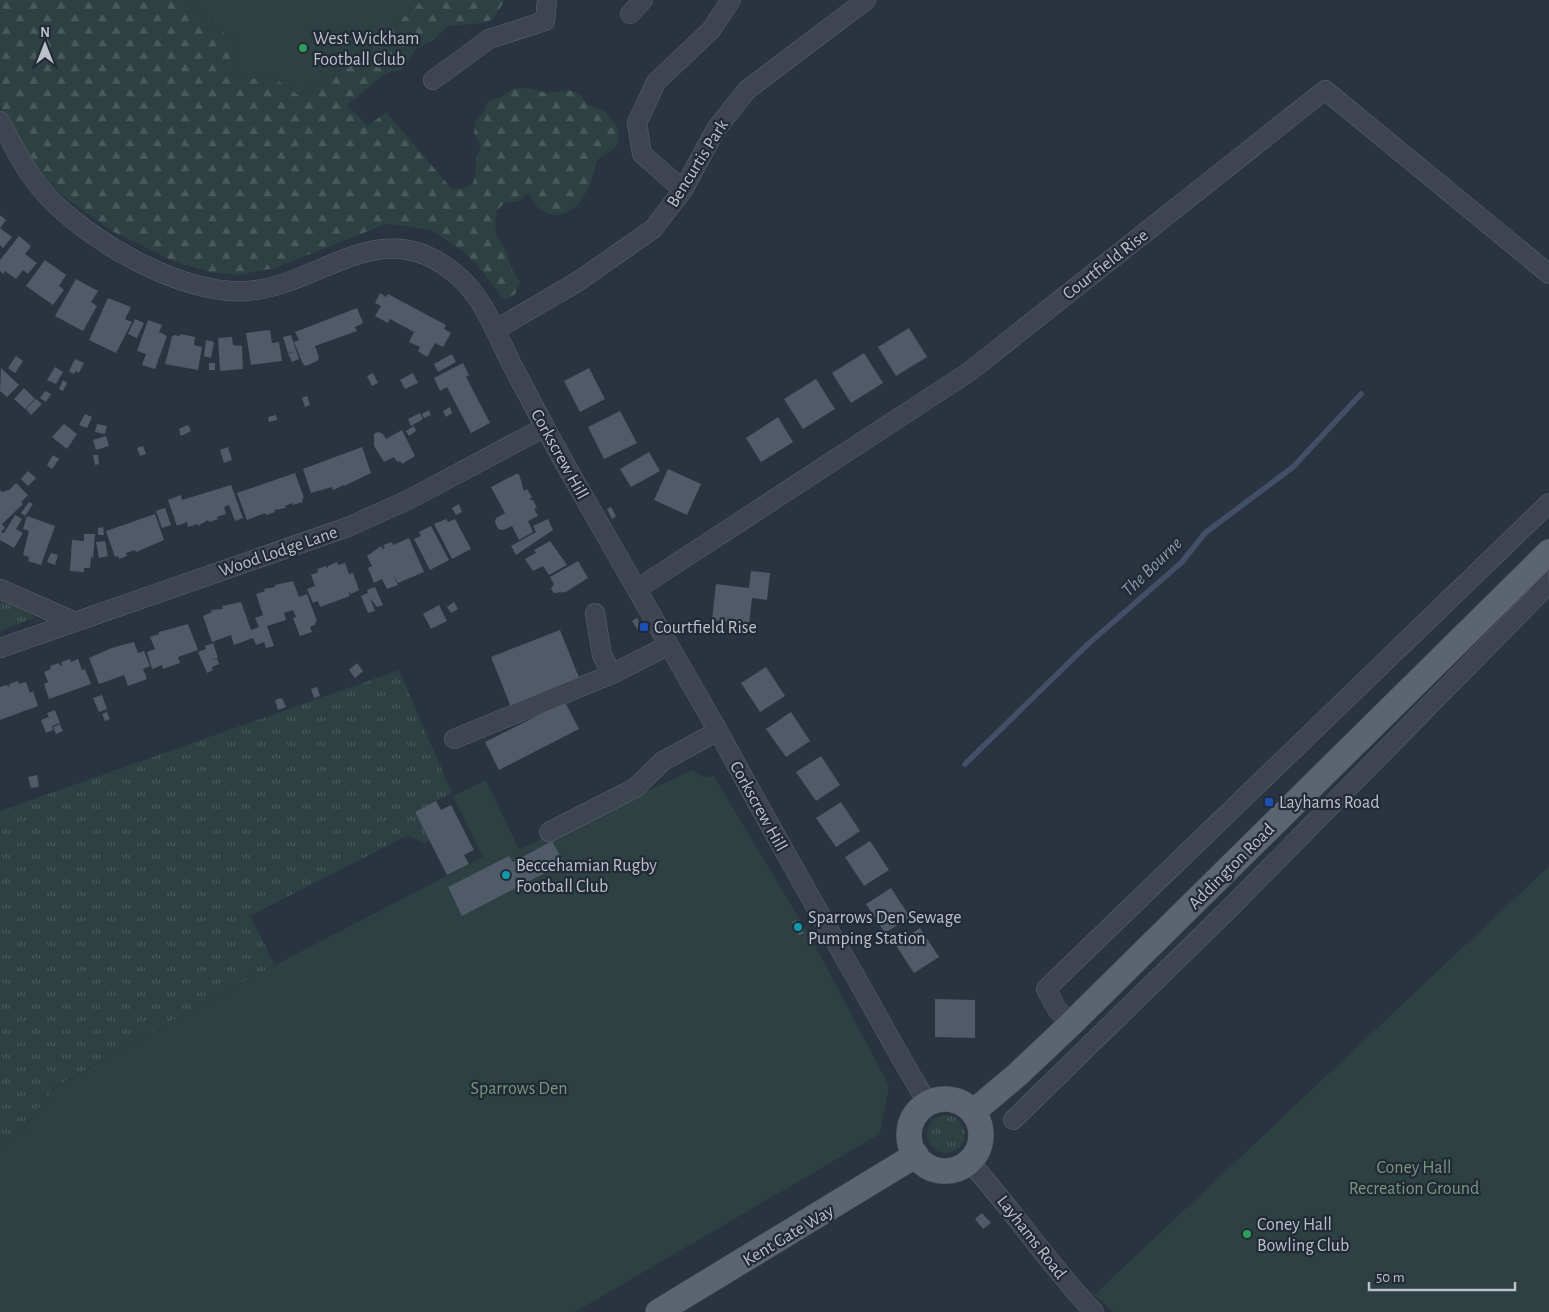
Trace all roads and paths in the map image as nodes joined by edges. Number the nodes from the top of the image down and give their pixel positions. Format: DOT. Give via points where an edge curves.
graph roads {
  1 [pos="547,0"];
  2 [pos="643,0"];
  3 [pos="731,0"];
  4 [pos="866,0"];
  5 [pos="630,14"];
  6 [pos="433,80"];
  7 [pos="0,121"];
  8 [pos="683,190"];
  9 [pos="1549,274"];
  10 [pos="495,330"];
  11 [pos="544,427"];
  12 [pos="1549,503"];
  13 [pos="1544,557"];
  14 [pos="637,589"];
  15 [pos="0,590"];
  16 [pos="1545,596"];
  17 [pos="595,613"];
  18 [pos="73,621"];
  19 [pos="669,645"];
  20 [pos="0,648"];
  21 [pos="612,674"];
  22 [pos="718,731"];
  23 [pos="454,739"];
  24 [pos="549,832"];
  25 [pos="1064,1016"];
  26 [pos="1017,1075"];
  27 [pos="1036,1097"];
  28 [pos="928,1103"];
  29 [pos="973,1112"];
  30 [pos="1014,1120"];
  31 [pos="916,1155"];
  32 [pos="970,1161"];
  33 [pos="658,1312"];
  34 [pos="1094,1312"];
  1 -- 6 [label="street" via="545,21 489,39"];
  2 -- 5 [label="street"];
  3 -- 8 [label="street" via="711,30 656,82 637,123 642,154"];
  4 -- 8 [label="street, Bencurtis Park" via="747,90 716,129"];
  7 -- 10 [label="street, Corkscrew Hill" via="30,174 63,212 121,252 175,277 210,288 248,291 287,282 360,252 400,249 429,257 458,276 474,293"];
  8 -- 10 [label="street, Bencurtis Park" via="653,229 577,282"];
  9 -- 14 [label="street, Courtfield Rise" via="1325,90 969,372"];
  10 -- 11 [label="street, Corkscrew Hill"];
  11 -- 14 [label="street, Corkscrew Hill"];
  11 -- 18 [label="street, Wood Lodge Lane" via="365,520"];
  12 -- 25 [label="street" via="1046,989"];
  13 -- 16 [label="street"];
  13 -- 25 [label="main road, Addington Road"];
  14 -- 19 [label="street, Corkscrew Hill"];
  15 -- 18 [label="street"];
  16 -- 27 [label="street"];
  17 -- 21 [label="street" via="602,655"];
  18 -- 20 [label="street, Wood Lodge Lane"];
  19 -- 21 [label="street"];
  19 -- 22 [label="street, Corkscrew Hill"];
  21 -- 23 [label="street"];
  22 -- 24 [label="street" via="663,761 635,788"];
  22 -- 28 [label="street, Corkscrew Hill"];
  25 -- 26 [label="main road, Addington Road"];
  26 -- 27 [label="street"];
  26 -- 29 [label="main road, Addington Road"];
  27 -- 30 [label="street"];
  28 -- 29 [label="main road" via="952,1100"];
  28 -- 31 [label="main road" via="918,1111 909,1131"];
  29 -- 32 [label="main road" via="981,1136 979,1148"];
  31 -- 32 [label="main road" via="929,1167 940,1170 951,1170"];
  31 -- 33 [label="main road, Kent Gate Way"];
  32 -- 34 [label="street, Layhams Road" via="1056,1270"];
}
